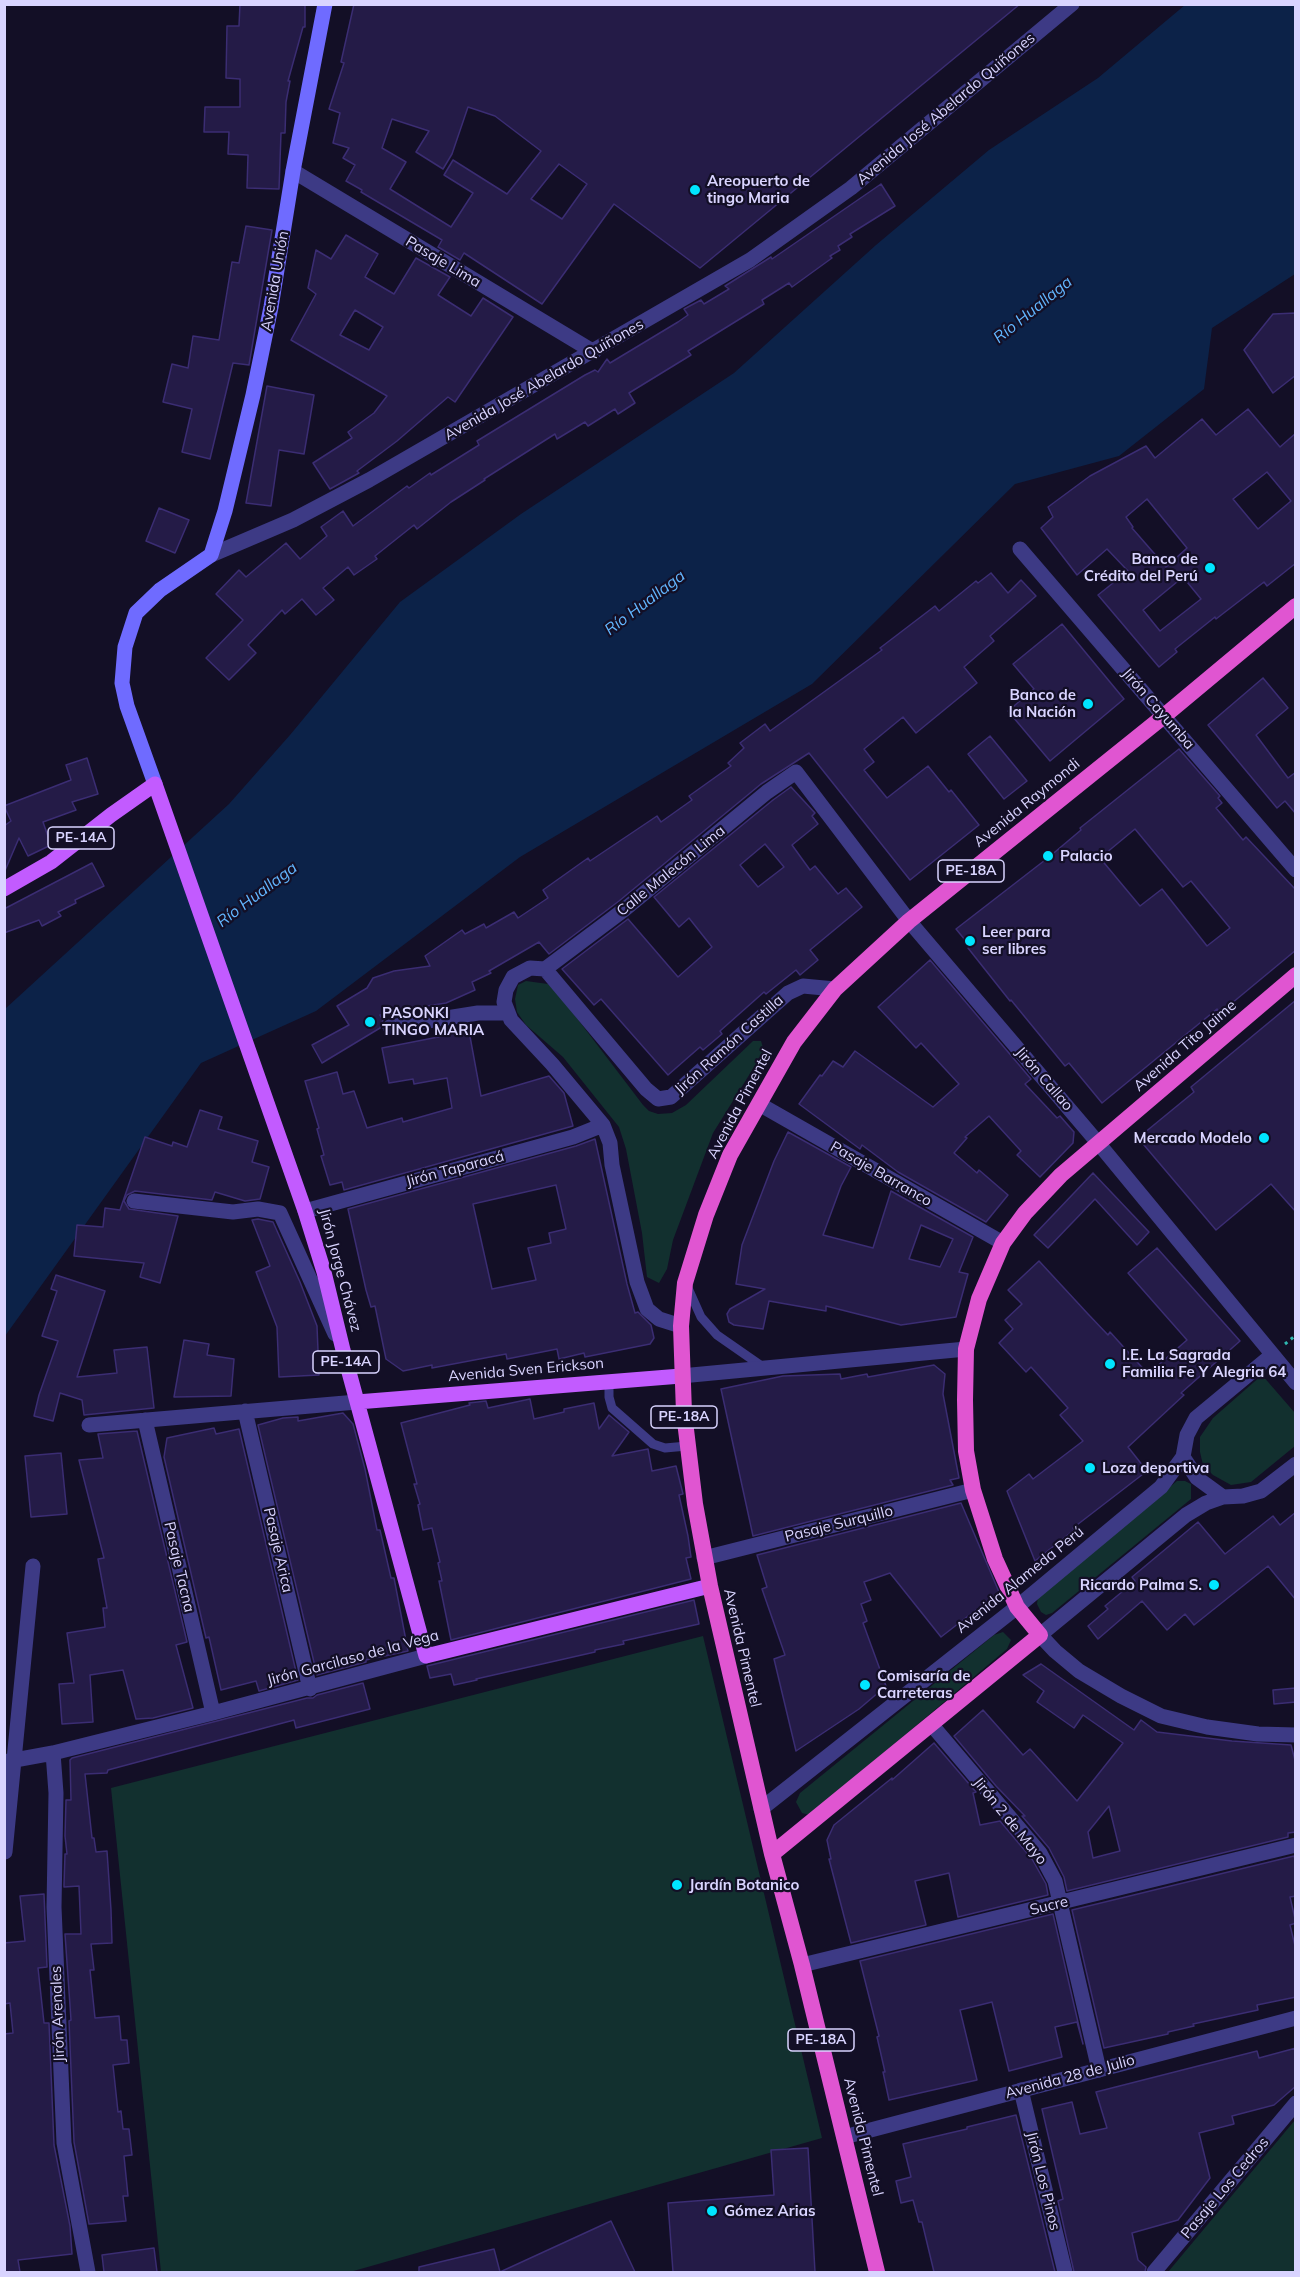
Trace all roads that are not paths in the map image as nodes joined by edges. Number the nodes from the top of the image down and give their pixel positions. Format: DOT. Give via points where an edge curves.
graph roads {
  1 [pos="324,4"];
  2 [pos="1072,4"];
  3 [pos="293,171"];
  4 [pos="594,352"];
  5 [pos="1020,549"];
  6 [pos="211,555"];
  7 [pos="1296,606"];
  8 [pos="1164,716"];
  9 [pos="796,772"];
  10 [pos="155,784"];
  11 [pos="1296,870"];
  12 [pos="4,889"];
  13 [pos="909,921"];
  14 [pos="545,969"];
  15 [pos="1296,975"];
  16 [pos="835,989"];
  17 [pos="506,1013"];
  18 [pos="390,1027"];
  19 [pos="794,1042"];
  20 [pos="759,1104"];
  21 [pos="603,1125"];
  22 [pos="1099,1143"];
  23 [pos="134,1201"];
  24 [pos="305,1211"];
  25 [pos="1003,1243"];
  26 [pos="686,1283"];
  27 [pos="681,1326"];
  28 [pos="966,1349"];
  29 [pos="343,1350"];
  30 [pos="1272,1355"];
  31 [pos="765,1368"];
  32 [pos="681,1376"];
  33 [pos="609,1382"];
  34 [pos="1296,1383"];
  35 [pos="357,1402"];
  36 [pos="245,1411"];
  37 [pos="145,1420"];
  38 [pos="89,1425"];
  39 [pos="687,1446"];
  40 [pos="1183,1457"];
  41 [pos="1296,1464"];
  42 [pos="973,1490"];
  43 [pos="1223,1497"];
  44 [pos="704,1558"];
  45 [pos="33,1566"];
  46 [pos="710,1586"];
  47 [pos="1017,1606"];
  48 [pos="1040,1635"];
  49 [pos="426,1656"];
  50 [pos="310,1689"];
  51 [pos="213,1713"];
  52 [pos="931,1725"];
  53 [pos="1296,1735"];
  54 [pos="53,1753"];
  55 [pos="9,1761"];
  56 [pos="761,1809"];
  57 [pos="1296,1845"];
  58 [pos="5,1852"];
  59 [pos="772,1854"];
  60 [pos="1060,1903"];
  61 [pos="802,1965"];
  62 [pos="1296,2018"];
  63 [pos="1099,2070"];
  64 [pos="1021,2090"];
  65 [pos="1296,2103"];
  66 [pos="844,2137"];
  67 [pos="88,2272"];
  68 [pos="877,2272"];
  69 [pos="1065,2272"];
  70 [pos="1154,2272"];
  1 -- 3 [label="main road, Avenida Unión"];
  2 -- 4 [label="street, Avenida José Abelardo Quiñones" via="833,201 750,260"];
  3 -- 4 [label="street, Pasaje Lima"];
  3 -- 6 [label="main road, Avenida Unión" via="253,395"];
  4 -- 6 [label="street, Avenida José Abelardo Quiñones" via="369,480 292,520"];
  5 -- 8 [label="street, Jirón Cayumba"];
  6 -- 10 [label="main road, Avenida José Abelardo Quiñones" via="160,590 136,613 125,647 124,694"];
  7 -- 8 [label="highway, Avenida Raymondi / PE-18A"];
  8 -- 11 [label="street, Jirón Cayumba"];
  8 -- 13 [label="highway, Avenida Raymondi / PE-18A"];
  9 -- 13 [label="street, Jirón Callao"];
  9 -- 14 [label="street, Calle Malecón Lima"];
  10 -- 12 [label="main road, PE-14A" via="51,862"];
  10 -- 24 [label="main road, Jirón Jorge Chávez / PE-14A"];
  13 -- 16 [label="highway, Avenida Raymondi / PE-18A"];
  13 -- 22 [label="street, Jirón Callao"];
  14 -- 16 [label="street, Jirón Ramón Castilla" via="658,1099 670,1097 788,993 803,986"];
  14 -- 17 [label="street" via="530,968 513,977 505,996"];
  15 -- 22 [label="highway, Avenida Tito Jaime"];
  16 -- 19 [label="highway, Avenida Raymondi / PE-18A"];
  17 -- 18 [label="street" via="478,1013"];
  17 -- 21 [label="street"];
  19 -- 20 [label="highway, Avenida Pimentel / PE-18A"];
  20 -- 25 [label="street, Pasaje Barranco"];
  20 -- 26 [label="highway, Avenida Pimentel / PE-18A" via="730,1155 706,1215"];
  21 -- 24 [label="street, Jirón Taparacá" via="573,1137"];
  21 -- 27 [label="street" via="610,1143 637,1282 647,1309 659,1319"];
  22 -- 25 [label="highway, Avenida Tito Jaime" via="1032,1205"];
  22 -- 30 [label="street, Jirón Callao"];
  23 -- 29 [label="street" via="280,1213"];
  24 -- 29 [label="main road, Jirón Jorge Chávez / PE-14A"];
  25 -- 28 [label="highway, Avenida Tito Jaime" via="979,1299"];
  26 -- 27 [label="highway, Avenida Pimentel / PE-18A"];
  26 -- 31 [label="lane" via="701,1317 717,1335"];
  27 -- 32 [label="highway, Avenida Pimentel / PE-18A"];
  28 -- 31 [label="street, Avenida Sven Erickson"];
  28 -- 42 [label="highway, Avenida Tito Jaime" via="966,1451"];
  29 -- 35 [label="main road, Jirón Jorge Chávez / PE-14A"];
  30 -- 34 [label="street, Jirón Callao"];
  30 -- 40 [label="street, Avenida Alameda Perú" via="1196,1418"];
  31 -- 32 [label="street, Avenida Sven Erickson"];
  32 -- 33 [label="main road, Avenida Sven Erickson"];
  32 -- 39 [label="highway, Avenida Pimentel / PE-18A"];
  33 -- 35 [label="main road, Avenida Sven Erickson"];
  33 -- 39 [label="lane" via="612,1408 653,1444 665,1448"];
  35 -- 36 [label="street, Avenida Sven Erickson"];
  35 -- 49 [label="main road, Jirón Jorge Chávez / PE-14A"];
  36 -- 37 [label="street, Avenida Sven Erickson"];
  36 -- 50 [label="street, Pasaje Arica"];
  37 -- 38 [label="street, Avenida Sven Erickson"];
  37 -- 51 [label="street, Pasaje Tacna"];
  39 -- 44 [label="highway, Avenida Pimentel / PE-18A"];
  40 -- 43 [label="street" via="1197,1478"];
  40 -- 47 [label="street, Avenida Alameda Perú" via="1161,1487"];
  41 -- 43 [label="street" via="1261,1491"];
  42 -- 44 [label="street, Pasaje Surquillo"];
  42 -- 47 [label="highway, Avenida Tito Jaime" via="995,1559"];
  43 -- 48 [label="street" via="1186,1515"];
  44 -- 46 [label="highway, Avenida Pimentel / PE-18A"];
  45 -- 55 [label="street"];
  46 -- 49 [label="main road, Jirón Garcilaso de la Vega"];
  46 -- 56 [label="highway, Avenida Pimentel / PE-18A"];
  47 -- 48 [label="highway, Avenida Tito Jaime"];
  47 -- 56 [label="street, Avenida Alameda Perú"];
  48 -- 52 [label="highway"];
  48 -- 53 [label="street" via="1079,1671 1161,1716 1258,1734"];
  49 -- 50 [label="street, Jirón Garcilaso de la Vega"];
  50 -- 51 [label="street, Jirón Garcilaso de la Vega"];
  51 -- 54 [label="street, Jirón Garcilaso de la Vega"];
  52 -- 59 [label="highway"];
  52 -- 60 [label="street, Jirón 2 de Mayo" via="1040,1853 1055,1881"];
  54 -- 55 [label="street, Jirón Garcilaso de la Vega"];
  54 -- 67 [label="street, Jirón Arenales" via="54,1907 64,2143"];
  55 -- 58 [label="street"];
  56 -- 59 [label="highway, Avenida Pimentel / PE-18A"];
  57 -- 60 [label="street, Sucre"];
  59 -- 61 [label="highway, Avenida Pimentel / PE-18A"];
  60 -- 61 [label="street, Sucre"];
  60 -- 63 [label="street, Jirón 2 de Mayo"];
  61 -- 66 [label="highway, Avenida Pimentel / PE-18A"];
  62 -- 63 [label="street, Avenida 28 de Julio"];
  63 -- 64 [label="street, Avenida 28 de Julio"];
  64 -- 66 [label="street, Avenida 28 de Julio"];
  64 -- 69 [label="street, Jirón Los Pinos"];
  65 -- 70 [label="street, Pasaje Los Cedros"];
  66 -- 68 [label="highway, Avenida Pimentel / PE-18A"];
}
